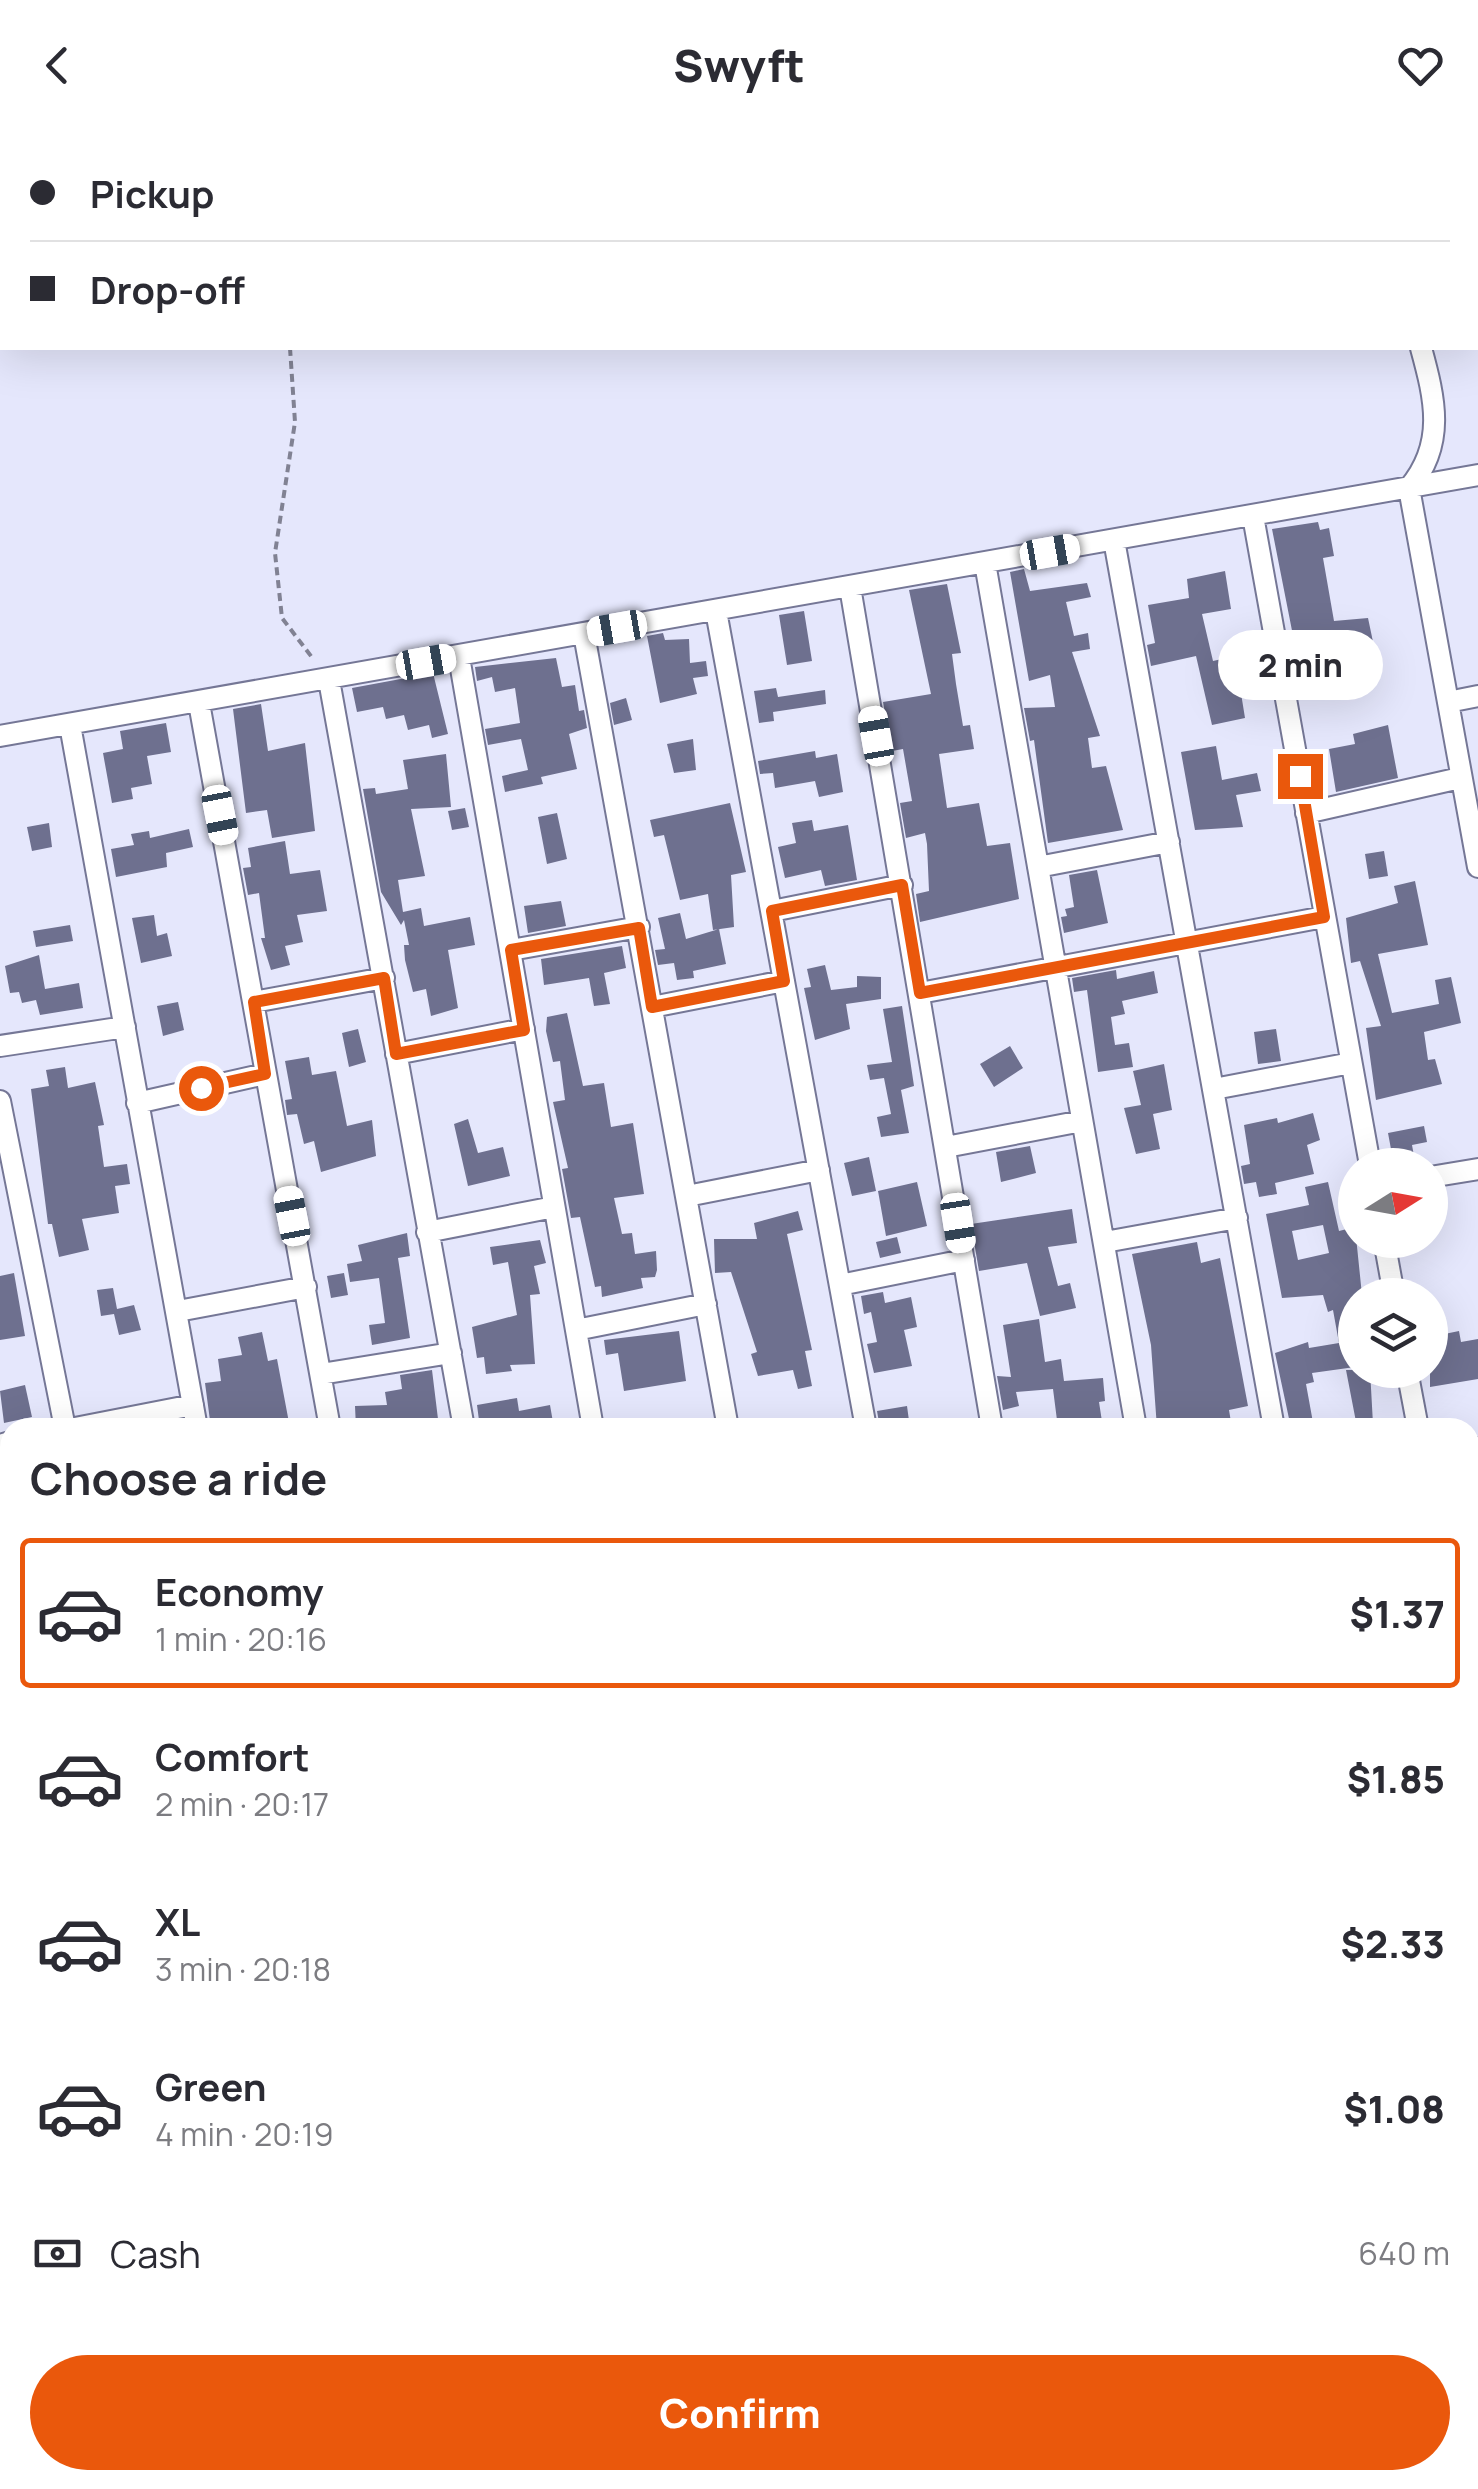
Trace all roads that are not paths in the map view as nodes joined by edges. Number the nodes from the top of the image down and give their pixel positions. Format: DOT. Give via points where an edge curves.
graph roads {
  1 [pos="1421,350"];
  2 [pos="1478,475"];
  3 [pos="1409,488"];
  4 [pos="1252,516"];
  5 [pos="1114,540"];
  6 [pos="984,564"];
  7 [pos="850,588"];
  8 [pos="716,611"];
  9 [pos="584,634"];
  10 [pos="459,656"];
  11 [pos="329,680"];
  12 [pos="1478,696"];
  13 [pos="1448,702"];
  14 [pos="199,703"];
  15 [pos="70,726"];
  16 [pos="0,736"];
  17 [pos="1460,778"];
  18 [pos="1306,812"];
  19 [pos="1169,842"];
  20 [pos="1038,867"];
  21 [pos="1478,867"];
  22 [pos="902,885"];
  23 [pos="772,911"];
  24 [pos="1324,917"];
  25 [pos="639,928"];
  26 [pos="1189,942"];
  27 [pos="511,950"];
  28 [pos="1053,968"];
  29 [pos="384,978"];
  30 [pos="784,981"];
  31 [pos="920,993"];
  32 [pos="254,1002"];
  33 [pos="652,1007"];
  34 [pos="125,1027"];
  35 [pos="524,1030"];
  36 [pos="0,1046"];
  37 [pos="396,1054"];
  38 [pos="1351,1062"];
  39 [pos="265,1074"];
  40 [pos="1214,1089"];
  41 [pos="0,1101"];
  42 [pos="137,1103"];
  43 [pos="1082,1122"];
  44 [pos="4,1144"];
  45 [pos="946,1147"];
  46 [pos="1367,1148"];
  47 [pos="1478,1168"];
  48 [pos="819,1170"];
  49 [pos="1448,1174"];
  50 [pos="687,1196"];
  51 [pos="554,1207"];
  52 [pos="1237,1218"];
  53 [pos="428,1232"];
  54 [pos="1104,1242"];
  55 [pos="964,1260"];
  56 [pos="840,1285"];
  57 [pos="306,1286"];
  58 [pos="706,1304"];
  59 [pos="178,1312"];
  60 [pos="576,1330"];
  61 [pos="451,1354"];
  62 [pos="321,1374"];
  63 [pos="1410,1388"];
  64 [pos="193,1405"];
  65 [pos="63,1418"];
  66 [pos="126,1418"];
  67 [pos="195,1418"];
  68 [pos="328,1418"];
  69 [pos="462,1418"];
  70 [pos="591,1418"];
  71 [pos="726,1418"];
  72 [pos="864,1418"];
  73 [pos="990,1418"];
  74 [pos="1134,1418"];
  75 [pos="1272,1418"];
  76 [pos="1416,1418"];
  1 -- 3 [label="street" via="1435,433 1425,469"];
  2 -- 3 [label="street"];
  3 -- 4 [label="street"];
  3 -- 13 [label="street"];
  4 -- 5 [label="street"];
  4 -- 18 [label="street"];
  5 -- 6 [label="street"];
  5 -- 19 [label="street"];
  6 -- 7 [label="street"];
  6 -- 20 [label="street"];
  7 -- 8 [label="street"];
  7 -- 22 [label="street"];
  8 -- 9 [label="street"];
  8 -- 23 [label="street"];
  9 -- 10 [label="street"];
  9 -- 25 [label="street"];
  10 -- 11 [label="street"];
  10 -- 27 [label="street"];
  11 -- 14 [label="street"];
  11 -- 29 [label="street"];
  12 -- 13 [label="street"];
  13 -- 17 [label="street"];
  14 -- 15 [label="street"];
  14 -- 32 [label="street"];
  15 -- 16 [label="street"];
  15 -- 34 [label="street"];
  17 -- 18 [label="street"];
  17 -- 21 [label="street"];
  18 -- 24 [label="street"];
  19 -- 20 [label="street"];
  19 -- 26 [label="street"];
  20 -- 28 [label="street"];
  22 -- 23 [label="street"];
  22 -- 31 [label="street"];
  23 -- 30 [label="street"];
  24 -- 26 [label="street"];
  24 -- 38 [label="street"];
  25 -- 27 [label="street"];
  25 -- 33 [label="street"];
  26 -- 28 [label="street"];
  26 -- 40 [label="street"];
  27 -- 35 [label="street"];
  28 -- 31 [label="street"];
  28 -- 43 [label="street"];
  29 -- 32 [label="street"];
  29 -- 37 [label="street"];
  30 -- 33 [label="street"];
  30 -- 48 [label="street"];
  31 -- 45 [label="street"];
  32 -- 39 [label="street"];
  33 -- 50 [label="street"];
  34 -- 36 [label="street"];
  34 -- 42 [label="street"];
  35 -- 37 [label="street"];
  35 -- 51 [label="street"];
  37 -- 53 [label="street"];
  38 -- 40 [label="street"];
  38 -- 46 [label="street"];
  39 -- 42 [label="street"];
  39 -- 57 [label="street"];
  40 -- 52 [label="street"];
  41 -- 44 [label="street"];
  42 -- 59 [label="street"];
  43 -- 45 [label="street"];
  43 -- 54 [label="street"];
  44 -- 65 [label="street"];
  45 -- 55 [label="street"];
  47 -- 49 [label="street"];
  48 -- 50 [label="street"];
  48 -- 56 [label="street"];
  50 -- 58 [label="street"];
  51 -- 53 [label="street"];
  51 -- 60 [label="street"];
  52 -- 54 [label="street"];
  52 -- 75 [label="street"];
  53 -- 61 [label="street"];
  54 -- 74 [label="street"];
  55 -- 56 [label="street"];
  55 -- 73 [label="street"];
  56 -- 72 [label="street"];
  57 -- 59 [label="street"];
  57 -- 62 [label="street"];
  58 -- 60 [label="street"];
  58 -- 71 [label="street"];
  59 -- 64 [label="street"];
  60 -- 70 [label="street"];
  61 -- 62 [label="street"];
  61 -- 69 [label="street"];
  62 -- 68 [label="street"];
  63 -- 76 [label="street"];
  64 -- 66 [label="street"];
  64 -- 67 [label="street"];
}
